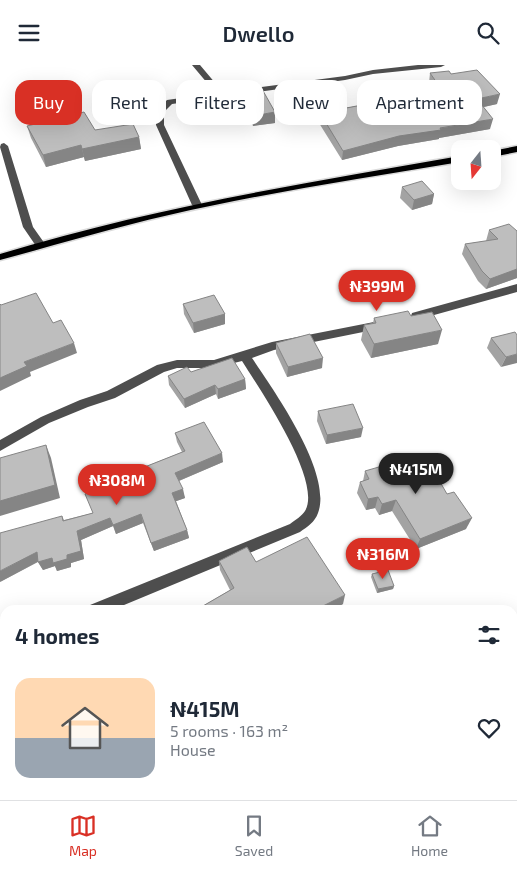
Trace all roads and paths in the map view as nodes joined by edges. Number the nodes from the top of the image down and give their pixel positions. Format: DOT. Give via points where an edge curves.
graph roads {
  1 [pos="196,65"];
  2 [pos="441,65"];
  3 [pos="209,80"];
  4 [pos="264,89"];
  5 [pos="176,101"];
  6 [pos="4,147"];
  7 [pos="517,149"];
  8 [pos="501,152"];
  9 [pos="451,161"];
  10 [pos="197,205"];
  11 [pos="40,244"];
  12 [pos="0,257"];
  13 [pos="517,288"];
  14 [pos="245,356"];
  15 [pos="0,446"];
  16 [pos="107,605"];
  1 -- 3 [label="street"];
  2 -- 4 [label="street"];
  5 -- 10 [label="street" via="160,111 160,125"];
  6 -- 11 [label="street" via="28,227"];
  7 -- 8 [label="main road"];
  9 -- 10 [label="main road"];
  10 -- 11 [label="main road" via="129,219"];
  11 -- 12 [label="main road"];
  13 -- 14 [label="street" via="400,320 272,346"];
  14 -- 15 [label="street" via="161,369 111,395 45,420"];
  14 -- 16 [label="street" via="302,451 313,491 312,511 295,527"];
}
